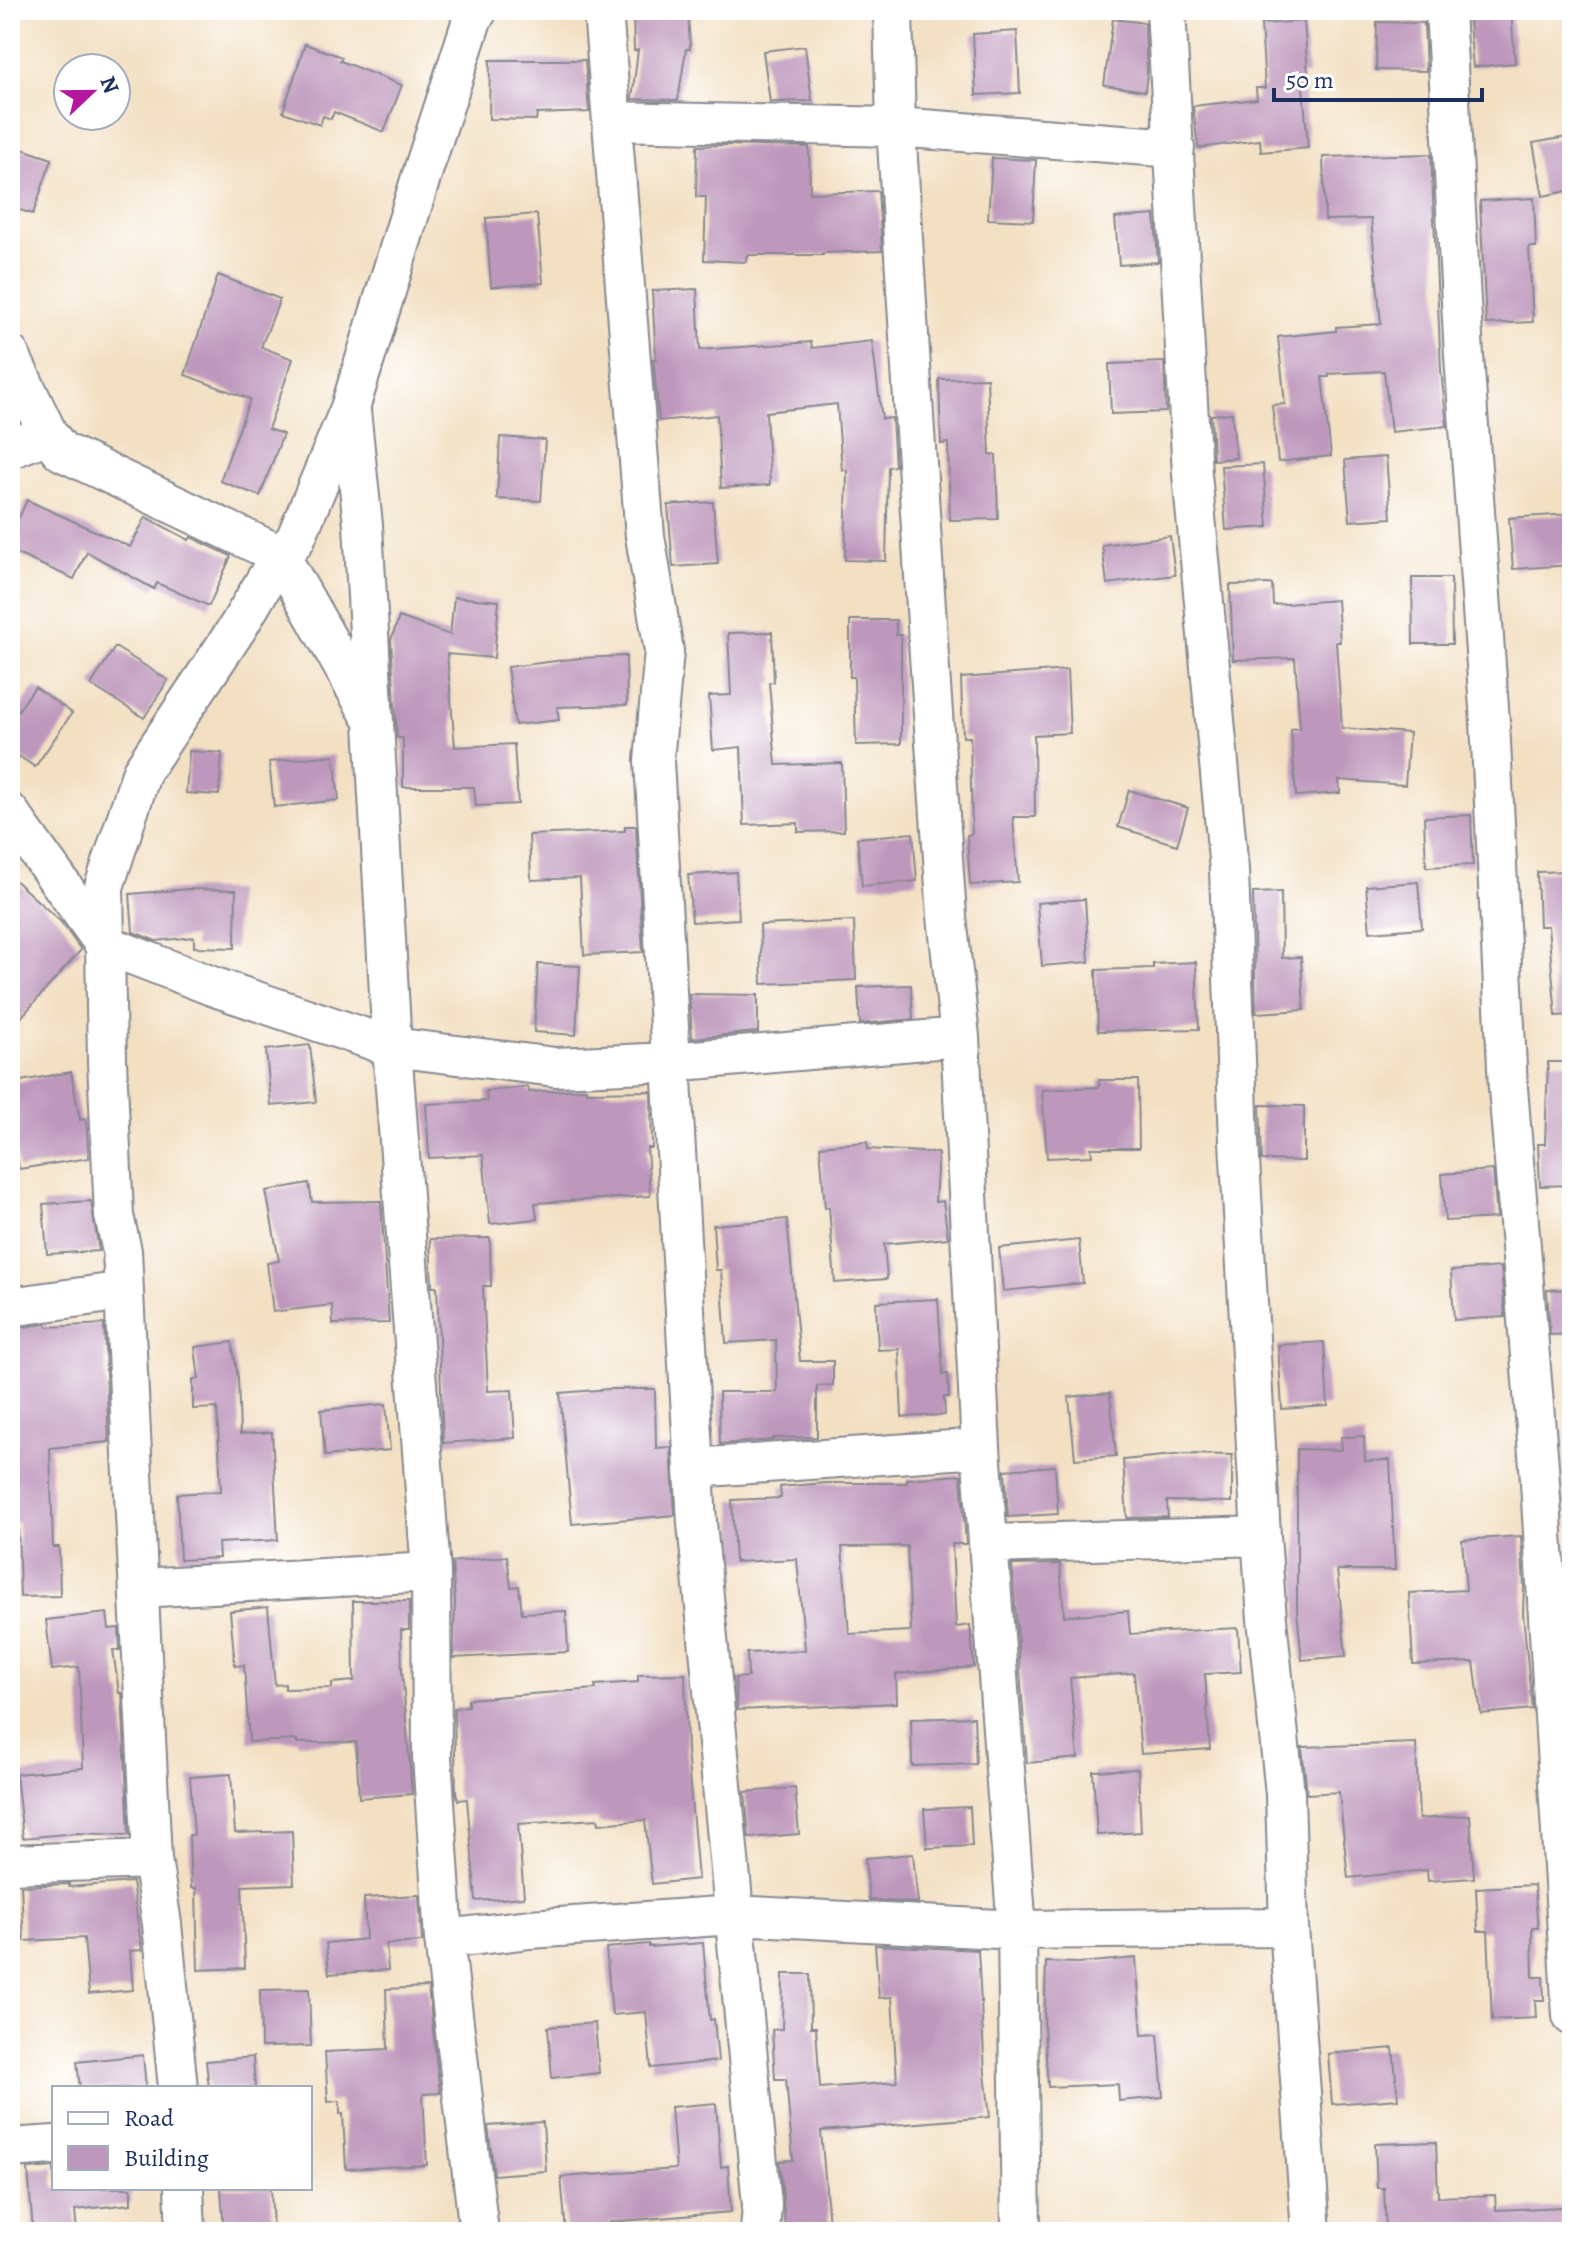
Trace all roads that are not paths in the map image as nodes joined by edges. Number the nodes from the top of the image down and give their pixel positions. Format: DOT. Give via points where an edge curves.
graph roads {
  1 [pos="478,10"];
  2 [pos="603,10"];
  3 [pos="893,10"];
  4 [pos="1166,10"];
  5 [pos="1445,10"];
  6 [pos="612,121"];
  7 [pos="896,127"];
  8 [pos="1175,148"];
  9 [pos="10,355"];
  10 [pos="350,408"];
  11 [pos="48,434"];
  12 [pos="10,449"];
  13 [pos="280,555"];
  14 [pos="374,722"];
  15 [pos="10,813"];
  16 [pos="104,944"];
  17 [pos="960,1037"];
  18 [pos="392,1047"];
  19 [pos="671,1062"];
  20 [pos="124,1291"];
  21 [pos="10,1307"];
  22 [pos="981,1448"];
  23 [pos="694,1468"];
  24 [pos="1261,1536"];
  25 [pos="990,1544"];
  26 [pos="431,1572"];
  27 [pos="139,1588"];
  28 [pos="152,1859"];
  29 [pos="10,1864"];
  30 [pos="1567,1893"];
  31 [pos="734,1915"];
  32 [pos="1289,1927"];
  33 [pos="1017,1930"];
  34 [pos="444,1939"];
  35 [pos="1572,2016"];
  36 [pos="178,2086"];
  37 [pos="52,2145"];
  38 [pos="10,2148"];
  39 [pos="184,2190"];
  40 [pos="186,2232"];
  41 [pos="479,2232"];
  42 [pos="760,2232"];
  43 [pos="1021,2232"];
  44 [pos="1311,2232"];
  1 -- 10 [label="street"];
  2 -- 6 [label="street"];
  3 -- 7 [label="street"];
  4 -- 8 [label="street"];
  5 -- 30 [label="street" via="1508,1088"];
  6 -- 7 [label="street"];
  6 -- 19 [label="street" via="645,536 664,651 654,761"];
  7 -- 8 [label="street"];
  7 -- 17 [label="street" via="946,901"];
  8 -- 24 [label="street" via="1192,474 1229,870"];
  9 -- 11 [label="street"];
  10 -- 13 [label="street" via="295,540"];
  10 -- 14 [label="street" via="363,525"];
  11 -- 12 [label="street"];
  11 -- 13 [label="street" via="61,451"];
  13 -- 14 [label="street"];
  13 -- 16 [label="street" via="142,771 104,887"];
  14 -- 18 [label="street"];
  15 -- 16 [label="street"];
  16 -- 18 [label="street"];
  16 -- 20 [label="street" via="114,1216"];
  17 -- 19 [label="street"];
  17 -- 22 [label="street"];
  18 -- 19 [label="street" via="555,1067"];
  18 -- 26 [label="street"];
  19 -- 23 [label="street"];
  20 -- 21 [label="street"];
  20 -- 27 [label="street"];
  22 -- 23 [label="street"];
  22 -- 25 [label="street"];
  23 -- 31 [label="street"];
  24 -- 25 [label="street"];
  24 -- 32 [label="street" via="1285,1794"];
  25 -- 33 [label="street"];
  26 -- 27 [label="street"];
  26 -- 34 [label="street" via="432,1756"];
  27 -- 28 [label="street"];
  28 -- 29 [label="street"];
  28 -- 36 [label="street"];
  30 -- 35 [label="street"];
  31 -- 33 [label="street"];
  31 -- 34 [label="street"];
  31 -- 42 [label="street" via="762,2205"];
  32 -- 33 [label="street"];
  32 -- 44 [label="street"];
  33 -- 43 [label="street"];
  34 -- 41 [label="street"];
  37 -- 38 [label="street"];
  39 -- 40 [label="street"];
}
